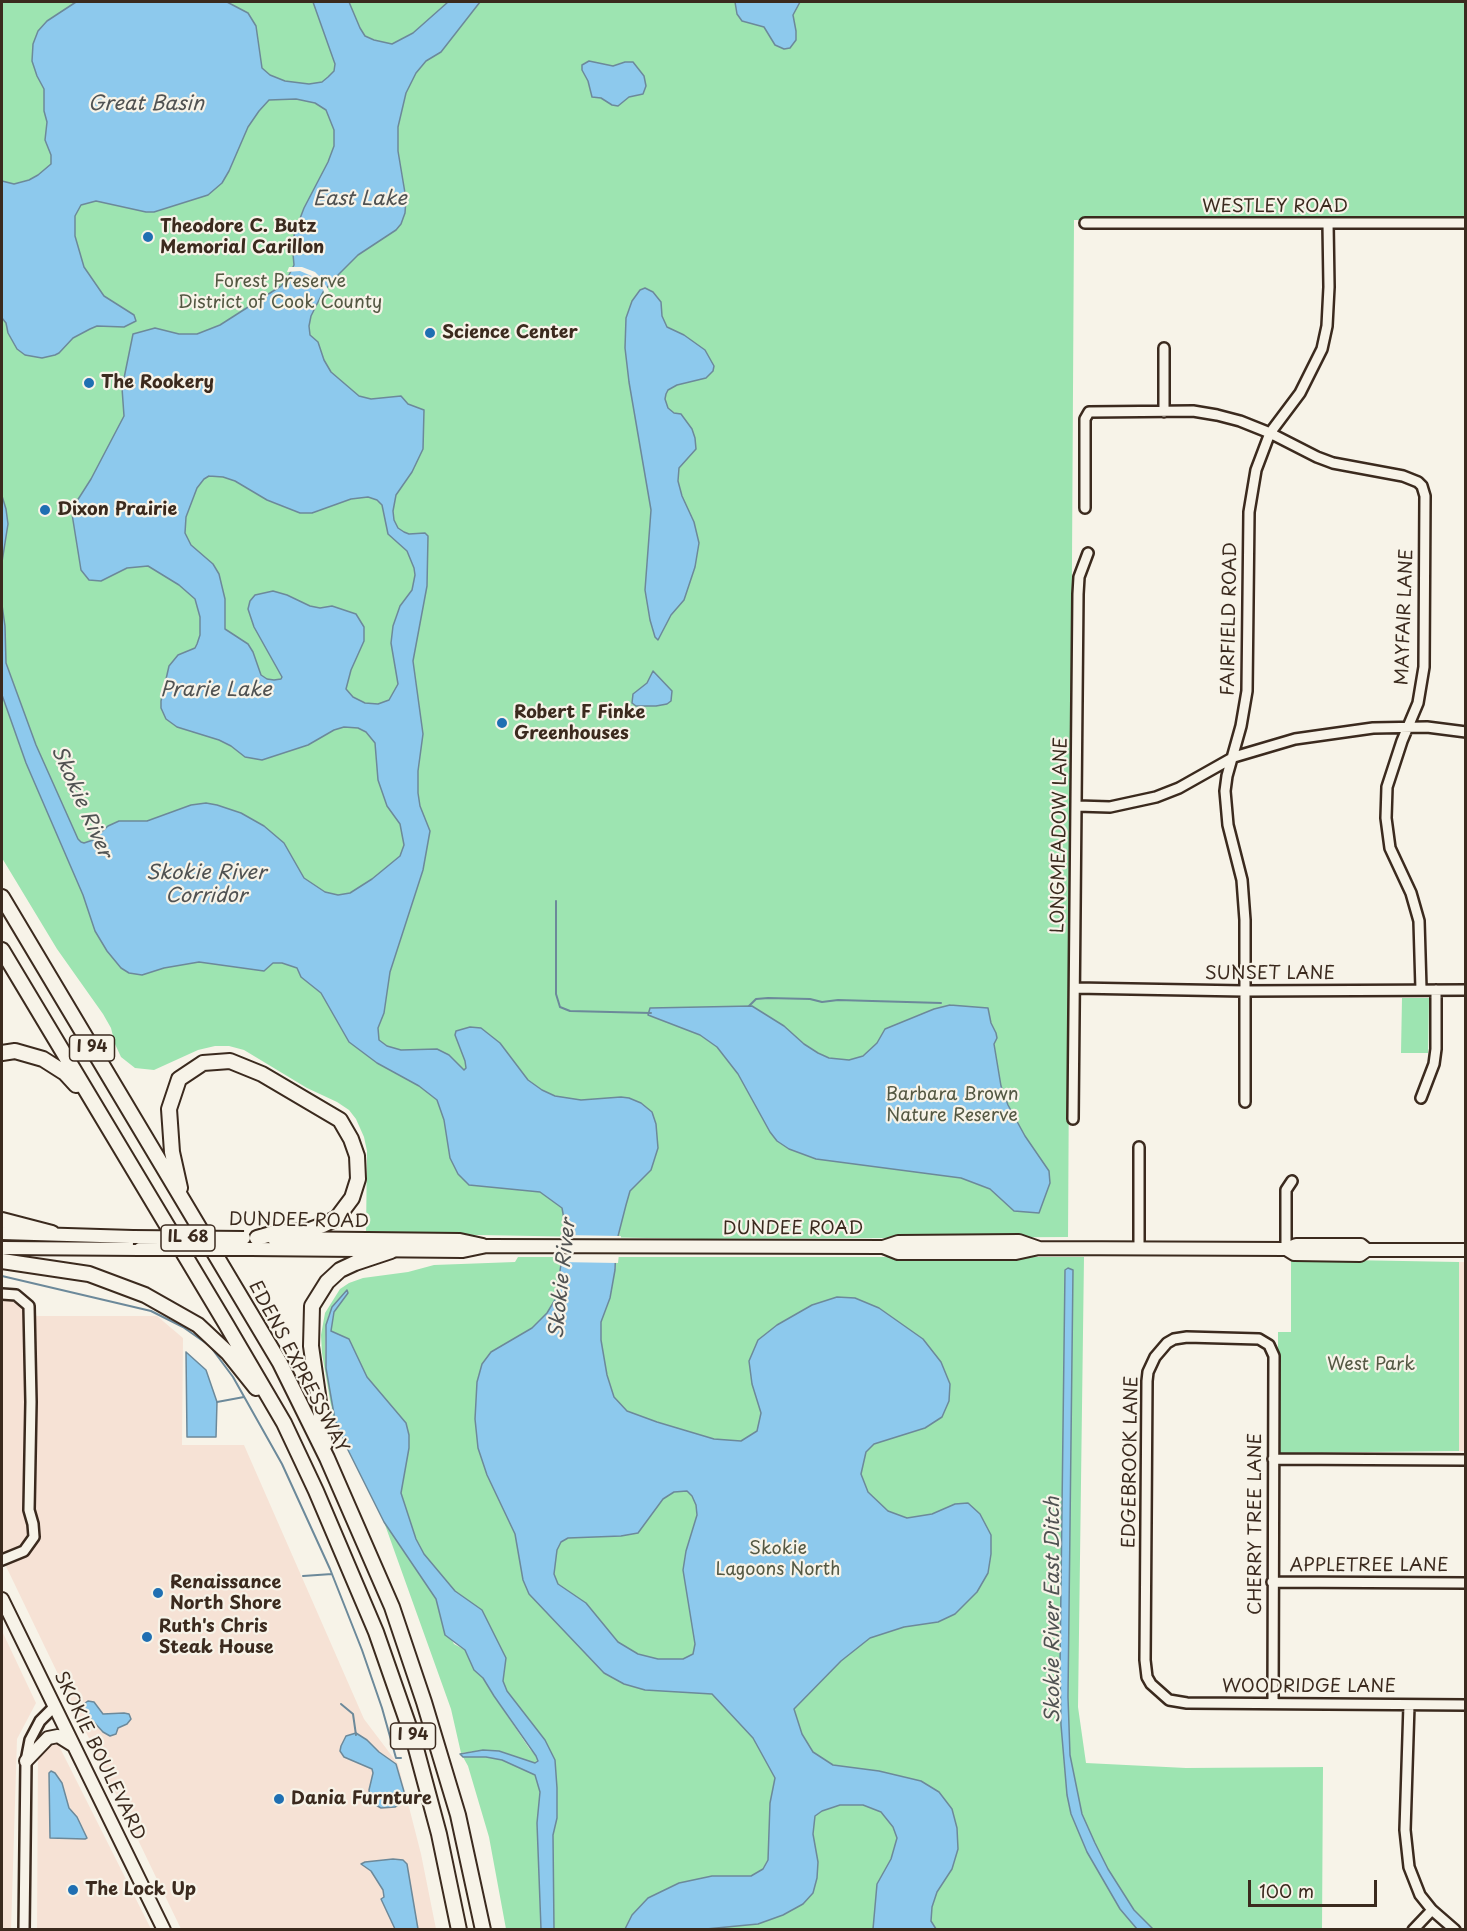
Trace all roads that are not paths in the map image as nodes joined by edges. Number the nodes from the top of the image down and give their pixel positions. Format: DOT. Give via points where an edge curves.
graph roads {
  1 [pos="1085,223"];
  2 [pos="1466,223"];
  3 [pos="1328,224"];
  4 [pos="1164,348"];
  5 [pos="1164,412"];
  6 [pos="1270,434"];
  7 [pos="1085,508"];
  8 [pos="1088,553"];
  9 [pos="1409,727"];
  10 [pos="1466,732"];
  11 [pos="1234,757"];
  12 [pos="1077,806"];
  13 [pos="2,897"];
  14 [pos="2,950"];
  15 [pos="1075,988"];
  16 [pos="1420,989"];
  17 [pos="1436,990"];
  18 [pos="1466,990"];
  19 [pos="1244,991"];
  20 [pos="2,1053"];
  21 [pos="1421,1098"];
  22 [pos="91,1099"];
  23 [pos="1245,1101"];
  24 [pos="1073,1119"];
  25 [pos="1139,1147"];
  26 [pos="1292,1181"];
  27 [pos="183,1199"];
  28 [pos="2,1220"];
  29 [pos="2,1233"];
  30 [pos="52,1233"];
  31 [pos="251,1242"];
  32 [pos="487,1246"];
  33 [pos="2,1248"];
  34 [pos="1139,1248"];
  35 [pos="1286,1249"];
  36 [pos="1466,1250"];
  37 [pos="391,1251"];
  38 [pos="2,1261"];
  39 [pos="2,1294"];
  40 [pos="1269,1345"];
  41 [pos="284,1423"];
  42 [pos="327,1458"];
  43 [pos="1273,1459"];
  44 [pos="1466,1460"];
  45 [pos="2,1560"];
  46 [pos="1272,1582"];
  47 [pos="1466,1583"];
  48 [pos="2,1599"];
  49 [pos="1156,1690"];
  50 [pos="1273,1703"];
  51 [pos="1409,1705"];
  52 [pos="1466,1705"];
  53 [pos="55,1706"];
  54 [pos="75,1746"];
  55 [pos="26,1761"];
  56 [pos="1432,1910"];
  57 [pos="24,1929"];
  58 [pos="165,1929"];
  59 [pos="459,1929"];
  60 [pos="483,1929"];
  61 [pos="1413,1929"];
  62 [pos="1455,1929"];
  1 -- 3 [label="street, WESTLEY ROAD"];
  2 -- 3 [label="street, WESTLEY ROAD"];
  3 -- 6 [label="street, FAIRFIELD ROAD" via="1329,297 1322,349 1300,393"];
  4 -- 5 [label="street"];
  5 -- 6 [label="street" via="1217,415"];
  5 -- 7 [label="street" via="1086,415"];
  6 -- 9 [label="street, MAYFAIR LANE" via="1325,460 1403,476 1422,486 1424,668"];
  6 -- 11 [label="street, FAIRFIELD ROAD" via="1256,470 1249,512 1247,691"];
  8 -- 12 [label="street, LONGMEADOW LANE" via="1078,583"];
  9 -- 10 [label="street"];
  9 -- 11 [label="street" via="1330,732"];
  9 -- 16 [label="street, MAYFAIR LANE" via="1387,787 1386,818 1390,848 1412,892 1419,921"];
  11 -- 12 [label="street" via="1156,797 1110,807"];
  11 -- 19 [label="street, FAIRFIELD ROAD" via="1227,776 1226,807 1242,880"];
  12 -- 15 [label="street, LONGMEADOW LANE"];
  13 -- 27 [label="highway, EDENS EXPRESSWAY / I 94"];
  14 -- 22 [label="highway, I 94"];
  15 -- 19 [label="street, SUNSET LANE"];
  15 -- 24 [label="street, LONGMEADOW LANE"];
  16 -- 17 [label="street, SUNSET LANE"];
  16 -- 19 [label="street, SUNSET LANE"];
  17 -- 18 [label="street, SUNSET LANE"];
  17 -- 21 [label="street" via="1436,1049"];
  19 -- 23 [label="street, FAIRFIELD ROAD"];
  20 -- 22 [label="highway" via="15,1051 43,1059 65,1073"];
  22 -- 41 [label="highway, I 94"];
  25 -- 34 [label="street"];
  26 -- 35 [label="street" via="1286,1190"];
  27 -- 31 [label="highway" via="172,1152 169,1109 179,1079 203,1063 230,1061 262,1074 340,1120 357,1156 358,1179 352,1198 336,1218 307,1231 278,1232"];
  27 -- 42 [label="highway, EDENS EXPRESSWAY / I 94" via="280,1363"];
  28 -- 30 [label="highway"];
  29 -- 30 [label="main road, DUNDEE ROAD / IL 68"];
  30 -- 31 [label="main road, DUNDEE ROAD / IL 68, bridge"];
  31 -- 32 [label="main road, DUNDEE ROAD" via="460,1240"];
  31 -- 33 [label="main road, DUNDEE ROAD, bridge" via="140,1249"];
  31 -- 37 [label="main road, DUNDEE ROAD"];
  32 -- 34 [label="main road, DUNDEE ROAD" via="882,1247 898,1253"];
  32 -- 37 [label="main road, DUNDEE ROAD" via="463,1251"];
  34 -- 35 [label="main road, DUNDEE ROAD"];
  35 -- 36 [label="main road, DUNDEE ROAD" via="1296,1245 1361,1245 1366,1250"];
  37 -- 42 [label="highway" via="340,1270 312,1306 310,1346"];
  38 -- 41 [label="highway" via="89,1274 145,1295 198,1325 228,1353"];
  39 -- 45 [label="street" via="16,1295 29,1306 29,1510 34,1537 24,1551"];
  40 -- 43 [label="street, CHERRY TREE LANE" via="1275,1363"];
  40 -- 49 [label="street, EDGEBROOK LANE" via="1251,1338 1174,1339 1150,1365 1144,1660 1147,1677"];
  41 -- 59 [label="highway, I 94" via="376,1632 414,1741"];
  42 -- 60 [label="highway, EDENS EXPRESSWAY / I 94" via="392,1607 424,1702 458,1815"];
  43 -- 44 [label="street"];
  43 -- 46 [label="street, CHERRY TREE LANE"];
  46 -- 47 [label="street, APPLETREE LANE"];
  46 -- 50 [label="street, CHERRY TREE LANE"];
  48 -- 53 [label="main road, SKOKIE BOULEVARD"];
  49 -- 50 [label="street, WOODRIDGE LANE" via="1178,1702"];
  50 -- 51 [label="street, WOODRIDGE LANE"];
  51 -- 52 [label="street, WOODRIDGE LANE"];
  51 -- 56 [label="street" via="1407,1850 1414,1881"];
  53 -- 54 [label="main road, SKOKIE BOULEVARD"];
  53 -- 55 [label="street" via="40,1721 30,1740"];
  54 -- 55 [label="main road" via="58,1737 48,1738"];
  54 -- 58 [label="main road, SKOKIE BOULEVARD"];
  55 -- 57 [label="street"];
  56 -- 61 [label="street"];
  56 -- 62 [label="street"];
}
